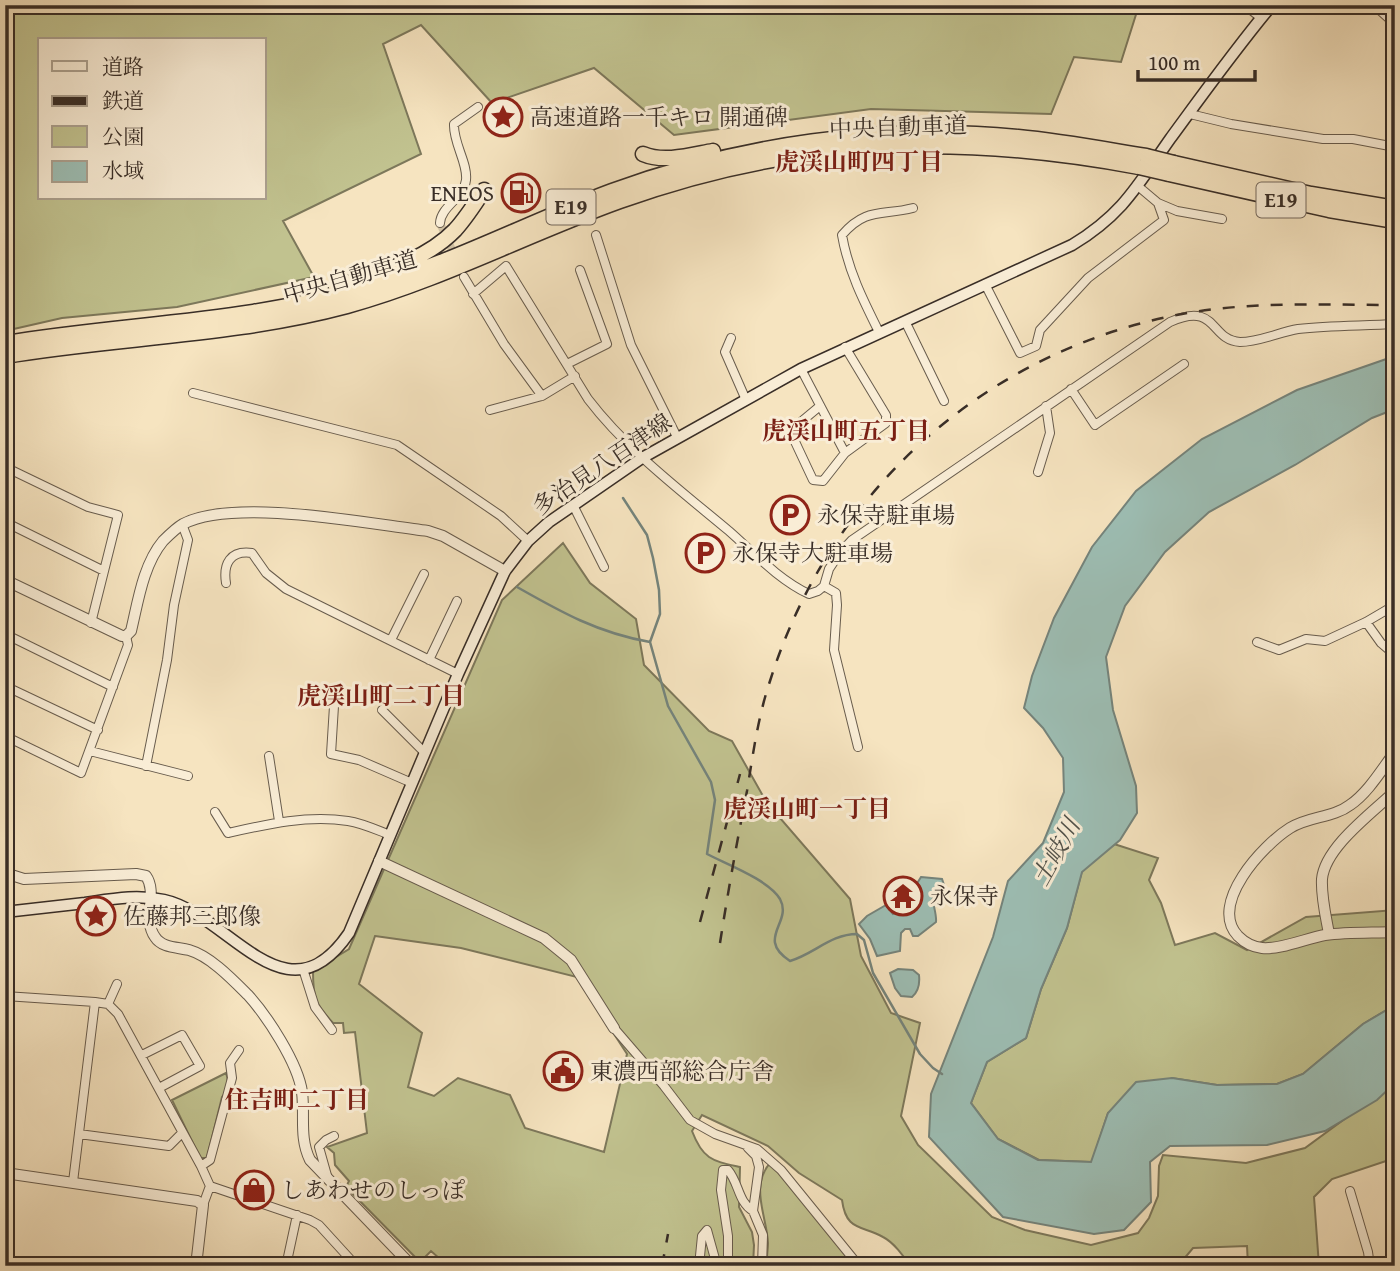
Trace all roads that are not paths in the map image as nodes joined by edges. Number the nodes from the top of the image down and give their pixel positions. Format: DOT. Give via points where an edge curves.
graph roads {
  1 [pos="1245,5"];
  2 [pos="1272,5"];
  3 [pos="1374,5"];
  4 [pos="1261,18"];
  5 [pos="1395,24"];
  6 [pos="478,107"];
  7 [pos="1190,114"];
  8 [pos="840,139"];
  9 [pos="1395,147"];
  10 [pos="642,154"];
  11 [pos="1142,162"];
  12 [pos="1171,168"];
  13 [pos="1139,187"];
  14 [pos="484,190"];
  15 [pos="1158,203"];
  16 [pos="913,208"];
  17 [pos="1395,208"];
  18 [pos="1222,219"];
  19 [pos="1395,221"];
  20 [pos="440,223"];
  21 [pos="596,235"];
  22 [pos="580,270"];
  23 [pos="464,277"];
  24 [pos="985,284"];
  25 [pos="473,295"];
  26 [pos="185,321"];
  27 [pos="905,321"];
  28 [pos="1395,324"];
  29 [pos="878,332"];
  30 [pos="731,338"];
  31 [pos="5,343"];
  32 [pos="845,346"];
  33 [pos="5,356"];
  34 [pos="567,364"];
  35 [pos="1184,364"];
  36 [pos="801,369"];
  37 [pos="575,376"];
  38 [pos="1071,389"];
  39 [pos="193,393"];
  40 [pos="542,396"];
  41 [pos="746,400"];
  42 [pos="944,401"];
  43 [pos="820,406"];
  44 [pos="1046,406"];
  45 [pos="490,410"];
  46 [pos="677,437"];
  47 [pos="845,453"];
  48 [pos="642,458"];
  49 [pos="5,467"];
  50 [pos="1038,472"];
  51 [pos="573,505"];
  52 [pos="5,522"];
  53 [pos="182,524"];
  54 [pos="528,541"];
  55 [pos="604,567"];
  56 [pos="104,571"];
  57 [pos="505,571"];
  58 [pos="424,574"];
  59 [pos="6,582"];
  60 [pos="226,583"];
  61 [pos="824,586"];
  62 [pos="457,601"];
  63 [pos="1395,605"];
  64 [pos="1366,622"];
  65 [pos="91,623"];
  66 [pos="5,634"];
  67 [pos="126,636"];
  68 [pos="391,640"];
  69 [pos="1257,642"];
  70 [pos="1395,655"];
  71 [pos="429,660"];
  72 [pos="458,674"];
  73 [pos="5,686"];
  74 [pos="113,687"];
  75 [pos="335,690"];
  76 [pos="382,710"];
  77 [pos="98,730"];
  78 [pos="5,737"];
  79 [pos="858,747"];
  80 [pos="90,751"];
  81 [pos="1395,752"];
  82 [pos="425,753"];
  83 [pos="269,755"];
  84 [pos="146,766"];
  85 [pos="188,776"];
  86 [pos="412,783"];
  87 [pos="1395,791"];
  88 [pos="215,812"];
  89 [pos="279,821"];
  90 [pos="390,835"];
  91 [pos="379,861"];
  92 [pos="5,873"];
  93 [pos="149,898"];
  94 [pos="5,912"];
  95 [pos="1395,932"];
  96 [pos="1329,934"];
  97 [pos="303,969"];
  98 [pos="117,984"];
  99 [pos="5,996"];
  100 [pos="95,1002"];
  101 [pos="108,1004"];
  102 [pos="614,1028"];
  103 [pos="332,1030"];
  104 [pos="239,1049"];
  105 [pos="142,1055"];
  106 [pos="159,1088"];
  107 [pos="182,1133"];
  108 [pos="79,1134"];
  109 [pos="334,1136"];
  110 [pos="743,1144"];
  111 [pos="772,1161"];
  112 [pos="201,1166"];
  113 [pos="759,1167"];
  114 [pos="5,1173"];
  115 [pos="329,1181"];
  116 [pos="73,1182"];
  117 [pos="210,1186"];
  118 [pos="1350,1191"];
  119 [pos="204,1205"];
  120 [pos="753,1211"];
  121 [pos="297,1215"];
  122 [pos="196,1266"];
  123 [pos="286,1266"];
  124 [pos="352,1266"];
  125 [pos="412,1266"];
  126 [pos="699,1266"];
  127 [pos="717,1266"];
  128 [pos="728,1266"];
  129 [pos="762,1266"];
  130 [pos="859,1266"];
  131 [pos="1370,1266"];
  1 -- 4 [label="street"];
  2 -- 4 [label="main road, 多治見八百津線"];
  3 -- 5 [label="street"];
  4 -- 7 [label="main road, 多治見八百津線"];
  6 -- 20 [label="street" via="454,124 466,180"];
  7 -- 9 [label="street" via="1323,139"];
  7 -- 13 [label="main road, 多治見八百津線"];
  8 -- 10 [label="highway" via="786,141 674,158"];
  8 -- 11 [label="highway, 中央自動車道 / E19" via="983,135 1048,140"];
  8 -- 26 [label="highway, 中央自動車道 / E19" via="747,152 650,178 372,286 276,309"];
  11 -- 12 [label="highway, 中央自動車道 / E19, bridge"];
  11 -- 33 [label="highway, 中央自動車道 / E19" via="950,145 839,150 764,161 630,197 438,276 345,306 243,327"];
  12 -- 17 [label="highway, 中央自動車道 / E19"];
  12 -- 19 [label="highway, 中央自動車道 / E19" via="1317,208"];
  13 -- 15 [label="street"];
  13 -- 24 [label="main road, 多治見八百津線" via="1093,232"];
  14 -- 26 [label="highway" via="453,231 418,257 300,297"];
  15 -- 18 [label="street"];
  15 -- 24 [label="street" via="1164,220 1088,278 1040,330 1036,346 1020,353"];
  16 -- 29 [label="street" via="876,213 854,222 842,236 857,287"];
  21 -- 46 [label="street" via="631,345"];
  22 -- 34 [label="street" via="607,344"];
  23 -- 25 [label="street"];
  24 -- 27 [label="main road, 多治見八百津線"];
  25 -- 34 [label="street" via="506,266"];
  25 -- 40 [label="street"];
  26 -- 31 [label="highway, 中央自動車道 / E19"];
  27 -- 29 [label="main road, 多治見八百津線"];
  27 -- 42 [label="street"];
  28 -- 38 [label="street" via="1298,329 1241,342 1229,339 1202,316 1180,317"];
  29 -- 32 [label="main road, 多治見八百津線"];
  30 -- 41 [label="street" via="725,352"];
  32 -- 36 [label="main road, 多治見八百津線"];
  32 -- 47 [label="street" via="886,415 886,423"];
  34 -- 37 [label="street"];
  35 -- 38 [label="street" via="1095,425"];
  36 -- 41 [label="main road, 多治見八百津線"];
  36 -- 43 [label="street"];
  37 -- 40 [label="street"];
  37 -- 48 [label="street" via="602,417"];
  38 -- 44 [label="street"];
  39 -- 54 [label="street" via="397,445 514,526"];
  40 -- 45 [label="street"];
  41 -- 46 [label="main road, 多治見八百津線"];
  43 -- 47 [label="street"];
  43 -- 47 [label="street" via="790,430 813,480 823,481"];
  44 -- 50 [label="street" via="1050,433"];
  44 -- 61 [label="street" via="852,540 834,562"];
  46 -- 48 [label="main road, 多治見八百津線"];
  48 -- 51 [label="main road, 多治見八百津線"];
  48 -- 61 [label="street" via="802,590 809,594"];
  49 -- 56 [label="street" via="88,507 118,515"];
  51 -- 54 [label="main road, 多治見八百津線"];
  51 -- 55 [label="street"];
  52 -- 56 [label="street"];
  53 -- 57 [label="street" via="223,514 263,512 428,531"];
  53 -- 67 [label="street" via="154,555"];
  53 -- 84 [label="street" via="188,540"];
  54 -- 57 [label="main road, 多治見八百津線"];
  56 -- 65 [label="street"];
  57 -- 72 [label="main road, 多治見八百津線"];
  58 -- 68 [label="street"];
  59 -- 65 [label="street"];
  60 -- 68 [label="street" via="224,571 232,556 240,551 251,553 286,589"];
  61 -- 79 [label="street" via="836,593 834,650"];
  62 -- 71 [label="street"];
  63 -- 64 [label="street"];
  64 -- 69 [label="street" via="1325,641 1307,639 1279,650"];
  64 -- 70 [label="street"];
  65 -- 67 [label="street"];
  66 -- 74 [label="street"];
  67 -- 74 [label="street" via="128,645"];
  68 -- 71 [label="street"];
  71 -- 72 [label="street"];
  72 -- 82 [label="main road, 多治見八百津線"];
  73 -- 77 [label="street"];
  74 -- 77 [label="street"];
  75 -- 86 [label="street" via="331,754 359,760"];
  76 -- 82 [label="street"];
  77 -- 80 [label="street"];
  78 -- 80 [label="street" via="81,773"];
  80 -- 84 [label="street"];
  81 -- 96 [label="street" via="1349,806 1292,827 1275,839 1230,900 1231,927 1242,941 1254,946 1271,947"];
  82 -- 86 [label="main road, 多治見八百津線"];
  83 -- 89 [label="street"];
  84 -- 85 [label="street"];
  86 -- 90 [label="main road, 多治見八百津線"];
  87 -- 96 [label="street" via="1326,864 1322,889"];
  88 -- 89 [label="street" via="228,833"];
  89 -- 90 [label="street" via="350,821"];
  90 -- 91 [label="main road, 多治見八百津線"];
  91 -- 97 [label="main road, 多治見八百津線" via="337,951"];
  91 -- 102 [label="street" via="552,943 571,960"];
  92 -- 93 [label="street" via="24,879 136,874 146,876 151,884"];
  93 -- 94 [label="main road" via="133,896"];
  93 -- 97 [label="main road" via="180,905 275,967"];
  93 -- 115 [label="street" via="150,928 158,942 202,956 248,995 268,1019 301,1088 304,1147"];
  95 -- 96 [label="street"];
  97 -- 103 [label="street" via="315,1007"];
  98 -- 101 [label="street"];
  99 -- 100 [label="street"];
  100 -- 101 [label="street"];
  100 -- 108 [label="street"];
  101 -- 105 [label="street"];
  102 -- 110 [label="street" via="690,1120"];
  104 -- 112 [label="street" via="230,1063 232,1078 210,1160"];
  105 -- 106 [label="street"];
  105 -- 106 [label="street" via="182,1035 200,1066"];
  106 -- 107 [label="street"];
  107 -- 108 [label="street" via="169,1146"];
  107 -- 112 [label="street"];
  108 -- 116 [label="street"];
  109 -- 115 [label="street" via="318,1151"];
  110 -- 111 [label="street"];
  110 -- 113 [label="street" via="756,1156"];
  111 -- 113 [label="street"];
  111 -- 130 [label="street"];
  112 -- 117 [label="street"];
  113 -- 120 [label="street"];
  114 -- 116 [label="street"];
  115 -- 125 [label="street"];
  116 -- 119 [label="street"];
  117 -- 119 [label="street"];
  117 -- 121 [label="street"];
  118 -- 131 [label="street"];
  119 -- 122 [label="street"];
  120 -- 128 [label="street" via="745,1206 732,1175 723,1170"];
  120 -- 129 [label="street" via="763,1235"];
  121 -- 123 [label="street"];
  121 -- 124 [label="street" via="319,1225"];
  126 -- 127 [label="street" via="702,1236 707,1230"];
}
